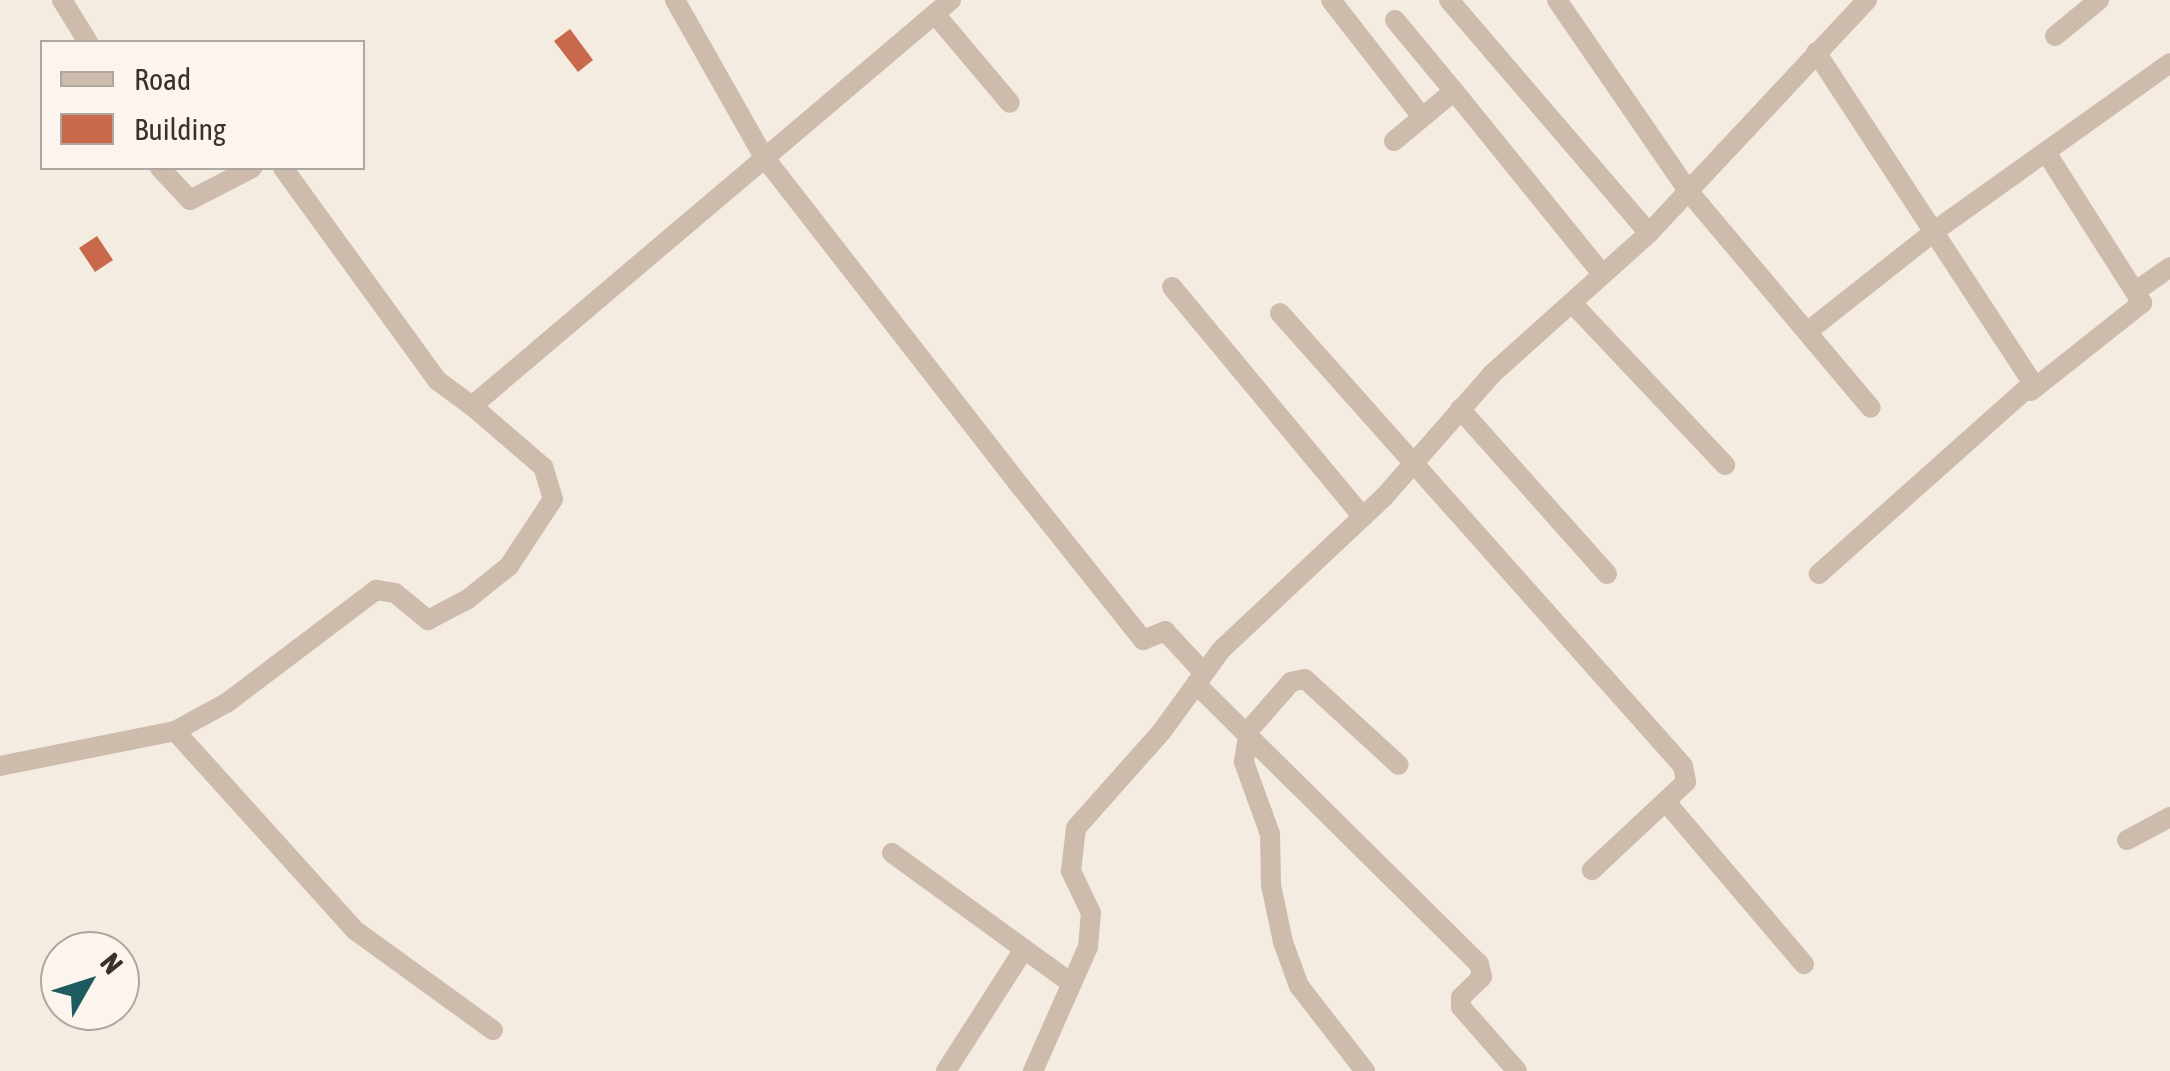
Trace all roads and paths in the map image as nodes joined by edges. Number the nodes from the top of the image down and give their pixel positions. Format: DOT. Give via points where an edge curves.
graph roads {
  1 [pos="62,0"];
  2 [pos="675,0"];
  3 [pos="1331,0"];
  4 [pos="1449,0"];
  5 [pos="1557,0"];
  6 [pos="1867,0"];
  7 [pos="2099,0"];
  8 [pos="943,7"];
  9 [pos="1396,20"];
  10 [pos="2055,36"];
  11 [pos="87,40"];
  12 [pos="1816,52"];
  13 [pos="2170,63"];
  14 [pos="1454,91"];
  15 [pos="1010,103"];
  16 [pos="1422,117"];
  17 [pos="1394,141"];
  18 [pos="2047,154"];
  19 [pos="764,157"];
  20 [pos="162,170"];
  21 [pos="248,170"];
  22 [pos="284,170"];
  23 [pos="1689,192"];
  24 [pos="1936,230"];
  25 [pos="1649,233"];
  26 [pos="2170,267"];
  27 [pos="1602,274"];
  28 [pos="1172,288"];
  29 [pos="2139,289"];
  30 [pos="1572,303"];
  31 [pos="1280,313"];
  32 [pos="1807,332"];
  33 [pos="2031,391"];
  34 [pos="472,406"];
  35 [pos="1871,408"];
  36 [pos="1460,409"];
  37 [pos="1410,464"];
  38 [pos="1725,465"];
  39 [pos="1363,517"];
  40 [pos="1608,574"];
  41 [pos="1819,574"];
  42 [pos="1200,678"];
  43 [pos="1249,730"];
  44 [pos="175,731"];
  45 [pos="0,766"];
  46 [pos="1398,766"];
  47 [pos="1666,802"];
  48 [pos="2170,817"];
  49 [pos="2127,840"];
  50 [pos="892,853"];
  51 [pos="1592,870"];
  52 [pos="1024,949"];
  53 [pos="1804,964"];
  54 [pos="1071,983"];
  55 [pos="492,1030"];
  56 [pos="946,1071"];
  57 [pos="1032,1071"];
  58 [pos="1365,1071"];
  59 [pos="1517,1071"];
  1 -- 11 [label="street"];
  2 -- 19 [label="street"];
  3 -- 16 [label="street"];
  4 -- 25 [label="street"];
  5 -- 23 [label="street"];
  6 -- 12 [label="street"];
  7 -- 10 [label="street"];
  8 -- 15 [label="street"];
  8 -- 19 [label="street"];
  9 -- 14 [label="street"];
  12 -- 23 [label="street"];
  12 -- 24 [label="street"];
  13 -- 18 [label="street"];
  14 -- 16 [label="street"];
  14 -- 27 [label="street"];
  16 -- 17 [label="street"];
  18 -- 24 [label="street"];
  18 -- 29 [label="street"];
  19 -- 34 [label="street"];
  19 -- 42 [label="street" via="1144,640 1165,631"];
  20 -- 21 [label="street" via="190,200"];
  22 -- 34 [label="street" via="438,381"];
  23 -- 25 [label="street"];
  23 -- 32 [label="street"];
  24 -- 32 [label="street"];
  24 -- 33 [label="street" via="2029,368"];
  25 -- 27 [label="street"];
  26 -- 29 [label="street"];
  27 -- 30 [label="street"];
  28 -- 39 [label="street"];
  29 -- 33 [label="street" via="2142,303 2133,314"];
  30 -- 36 [label="street"];
  30 -- 38 [label="street"];
  31 -- 37 [label="street"];
  32 -- 35 [label="street"];
  33 -- 41 [label="street" via="1952,450"];
  34 -- 44 [label="street" via="534,457 551,482 546,519 509,566 438,618 420,617 387,590 363,596 228,702"];
  36 -- 37 [label="street"];
  36 -- 40 [label="street"];
  37 -- 39 [label="street"];
  37 -- 47 [label="street" via="1684,766 1686,782"];
  39 -- 42 [label="street"];
  42 -- 43 [label="street"];
  42 -- 54 [label="street" via="1076,828 1071,871 1092,926"];
  43 -- 46 [label="street" via="1291,682 1305,679"];
  43 -- 58 [label="street" via="1244,762 1270,834 1271,884 1284,942 1299,986"];
  43 -- 59 [label="street" via="1479,964 1482,977 1461,997 1461,1007"];
  44 -- 45 [label="street"];
  44 -- 55 [label="street" via="356,931"];
  47 -- 51 [label="street"];
  47 -- 53 [label="street"];
  48 -- 49 [label="street"];
  50 -- 52 [label="street"];
  52 -- 54 [label="street"];
  52 -- 56 [label="street"];
  54 -- 57 [label="street"];
}
